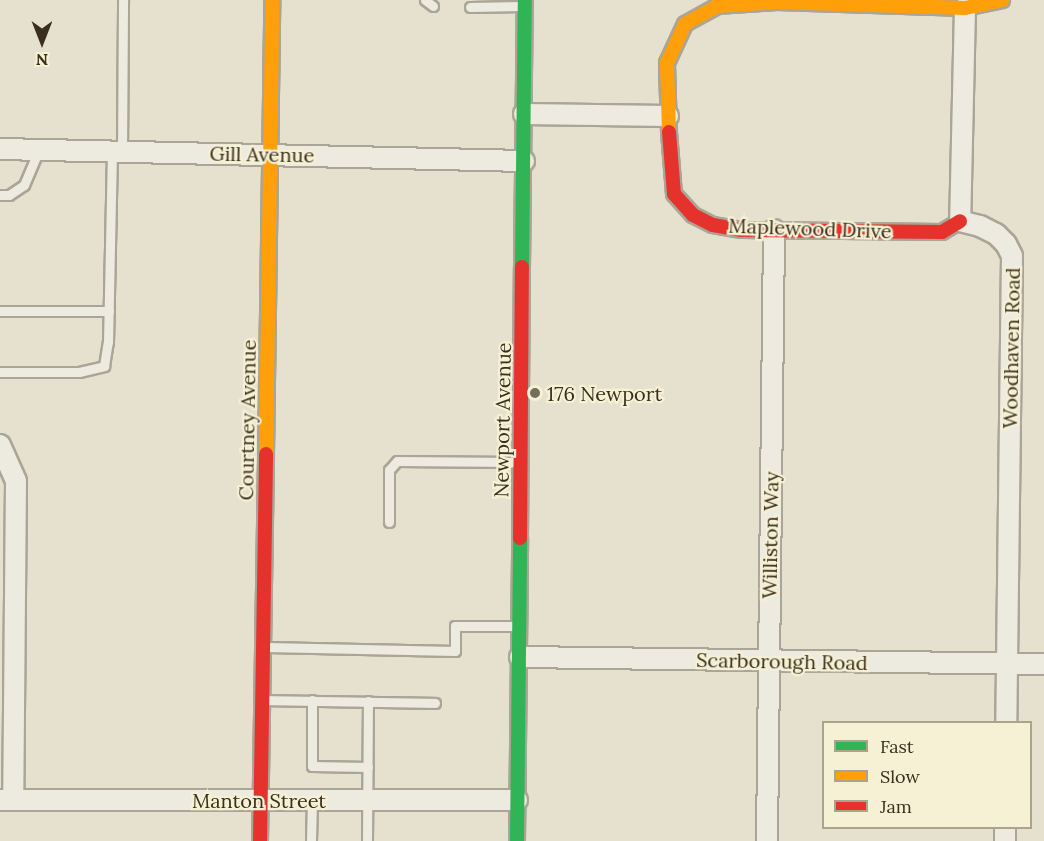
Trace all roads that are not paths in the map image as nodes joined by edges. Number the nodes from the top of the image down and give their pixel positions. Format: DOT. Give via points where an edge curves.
graph roads {
  1 [pos="123,0"];
  2 [pos="272,0"];
  3 [pos="1002,0"];
  4 [pos="777,1"];
  5 [pos="525,3"];
  6 [pos="470,7"];
  7 [pos="965,8"];
  8 [pos="524,114"];
  9 [pos="668,116"];
  10 [pos="0,141"];
  11 [pos="0,149"];
  12 [pos="39,149"];
  13 [pos="117,151"];
  14 [pos="272,155"];
  15 [pos="524,160"];
  16 [pos="0,195"];
  17 [pos="960,221"];
  18 [pos="774,230"];
  19 [pos="0,311"];
  20 [pos="109,311"];
  21 [pos="0,372"];
  22 [pos="0,445"];
  23 [pos="521,462"];
  24 [pos="389,522"];
  25 [pos="520,626"];
  26 [pos="263,647"];
  27 [pos="520,657"];
  28 [pos="768,661"];
  29 [pos="1007,664"];
  30 [pos="1044,664"];
  31 [pos="262,700"];
  32 [pos="312,700"];
  33 [pos="368,701"];
  34 [pos="435,702"];
  35 [pos="1006,721"];
  36 [pos="368,767"];
  37 [pos="6,800"];
  38 [pos="260,800"];
  39 [pos="312,800"];
  40 [pos="368,800"];
  41 [pos="517,800"];
  42 [pos="260,841"];
  43 [pos="311,841"];
  44 [pos="367,841"];
  45 [pos="517,841"];
  46 [pos="767,841"];
  1 -- 13 [label="lane"];
  2 -- 14 [label="street, Courtney Avenue"];
  3 -- 7 [label="street"];
  4 -- 7 [label="street, Maplewood Drive"];
  4 -- 9 [label="street, Maplewood Drive" via="717,6 685,24 667,63"];
  5 -- 6 [label="lane"];
  5 -- 8 [label="street, Newport Avenue"];
  7 -- 17 [label="street"];
  8 -- 9 [label="street"];
  8 -- 15 [label="street, Newport Avenue"];
  9 -- 18 [label="street, Maplewood Drive" via="674,194 693,214 713,225"];
  10 -- 11 [label="street"];
  11 -- 12 [label="street, Gill Avenue"];
  12 -- 13 [label="street, Gill Avenue"];
  12 -- 16 [label="lane" via="24,185 9,195"];
  13 -- 14 [label="street, Gill Avenue"];
  13 -- 20 [label="lane"];
  14 -- 15 [label="street, Gill Avenue"];
  14 -- 26 [label="street, Courtney Avenue"];
  15 -- 23 [label="street, Newport Avenue"];
  17 -- 18 [label="street, Maplewood Drive" via="942,231"];
  17 -- 29 [label="street, Woodhaven Road" via="996,234 1012,256"];
  18 -- 28 [label="street, Williston Way"];
  19 -- 20 [label="lane"];
  20 -- 21 [label="lane" via="104,366 79,372"];
  22 -- 37 [label="street" via="16,481"];
  23 -- 24 [label="lane" via="397,461 389,470"];
  23 -- 25 [label="street, Newport Avenue"];
  25 -- 26 [label="lane" via="455,626 455,651"];
  25 -- 27 [label="street, Newport Avenue"];
  26 -- 31 [label="street, Courtney Avenue"];
  27 -- 28 [label="street, Scarborough Road"];
  27 -- 41 [label="street, Newport Avenue"];
  28 -- 29 [label="street, Scarborough Road"];
  28 -- 46 [label="street, Williston Way"];
  29 -- 30 [label="street, Scarborough Road"];
  29 -- 35 [label="street, Woodhaven Road"];
  31 -- 32 [label="lane"];
  31 -- 38 [label="street, Courtney Avenue"];
  32 -- 33 [label="lane"];
  32 -- 36 [label="lane" via="312,766"];
  33 -- 34 [label="lane"];
  33 -- 36 [label="lane"];
  36 -- 40 [label="lane"];
  37 -- 38 [label="street, Manton Street"];
  38 -- 39 [label="street, Manton Street"];
  38 -- 42 [label="street, Courtney Avenue"];
  39 -- 40 [label="street, Manton Street"];
  39 -- 43 [label="lane"];
  40 -- 41 [label="street, Manton Street"];
  40 -- 44 [label="lane"];
  41 -- 45 [label="street, Newport Avenue"];
}
